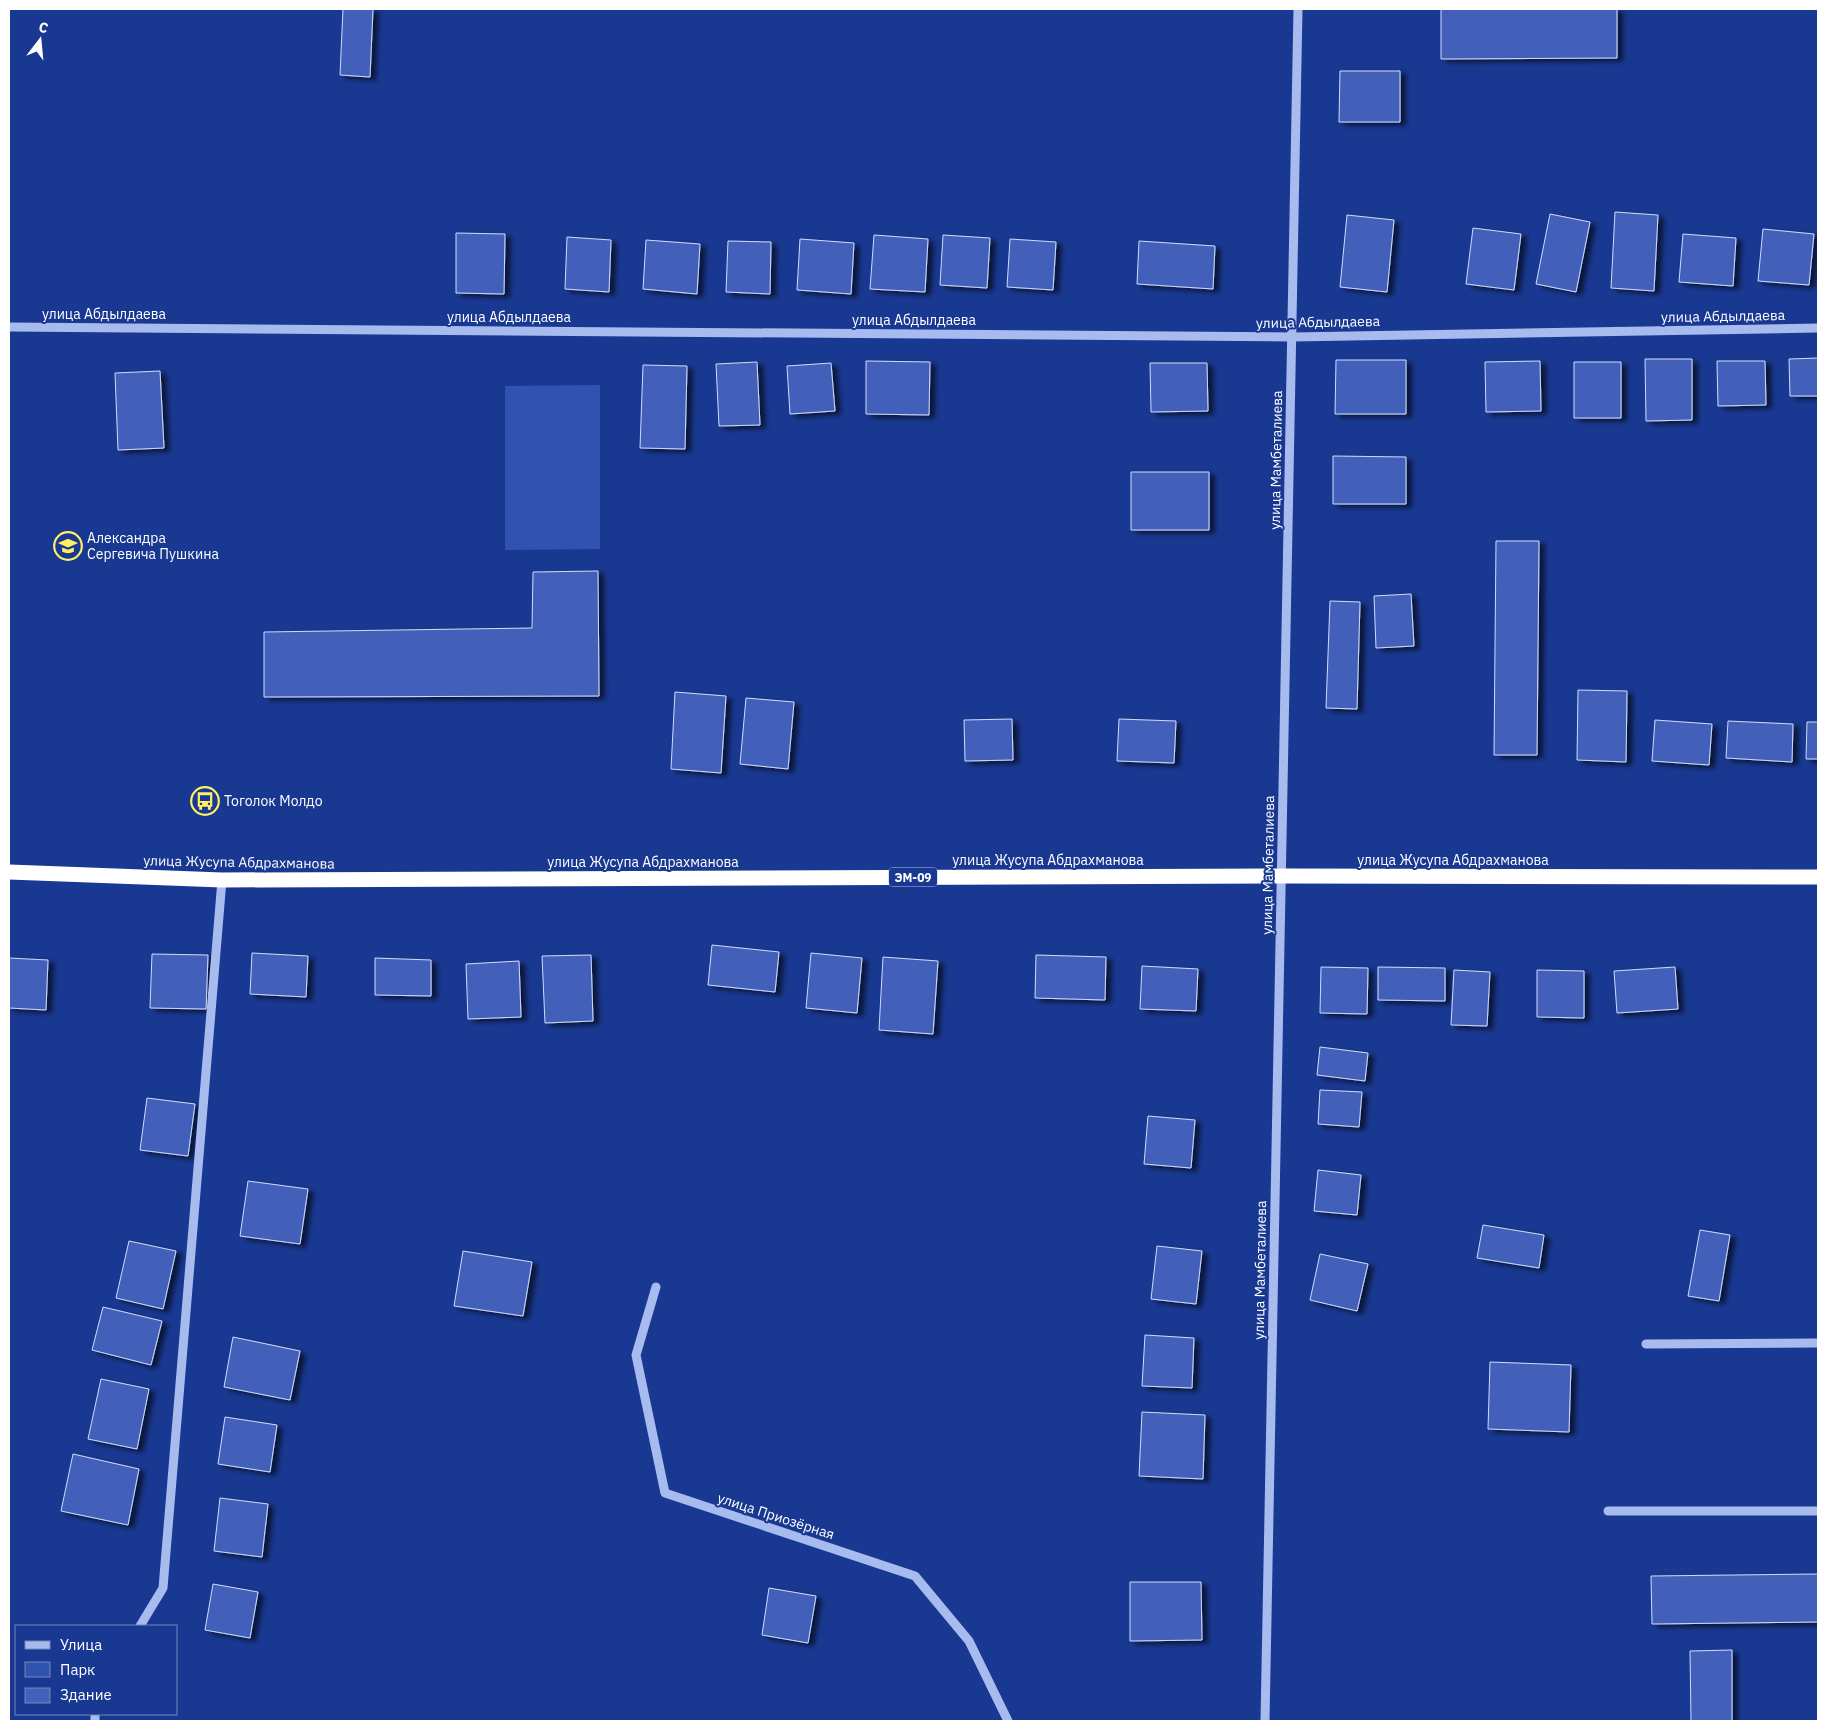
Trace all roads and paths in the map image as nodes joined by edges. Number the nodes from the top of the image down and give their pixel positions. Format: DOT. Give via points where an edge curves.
graph roads {
  1 [pos="1298,9"];
  2 [pos="9,327"];
  3 [pos="1818,328"];
  4 [pos="1292,337"];
  5 [pos="9,872"];
  6 [pos="1282,876"];
  7 [pos="1818,876"];
  8 [pos="222,880"];
  9 [pos="656,1287"];
  10 [pos="1818,1343"];
  11 [pos="1646,1344"];
  12 [pos="1608,1511"];
  13 [pos="1818,1511"];
  14 [pos="141,1625"];
  15 [pos="1008,1721"];
  16 [pos="1265,1721"];
  1 -- 4 [label="street, улица Мамбеталиева"];
  2 -- 4 [label="street, улица Абдылдаева"];
  3 -- 4 [label="street, улица Абдылдаева"];
  4 -- 6 [label="street, улица Мамбеталиева"];
  5 -- 8 [label="highway, улица Жусупа Абдрахманова / ЭМ-09"];
  6 -- 7 [label="highway, улица Жусупа Абдрахманова / ЭМ-09"];
  6 -- 8 [label="highway, улица Жусупа Абдрахманова / ЭМ-09"];
  6 -- 16 [label="street, улица Мамбеталиева"];
  8 -- 14 [label="street" via="163,1588"];
  9 -- 15 [label="street, улица Приозёрная" via="636,1355 665,1493 915,1576 969,1640"];
  10 -- 11 [label="street"];
  12 -- 13 [label="street"];
}
